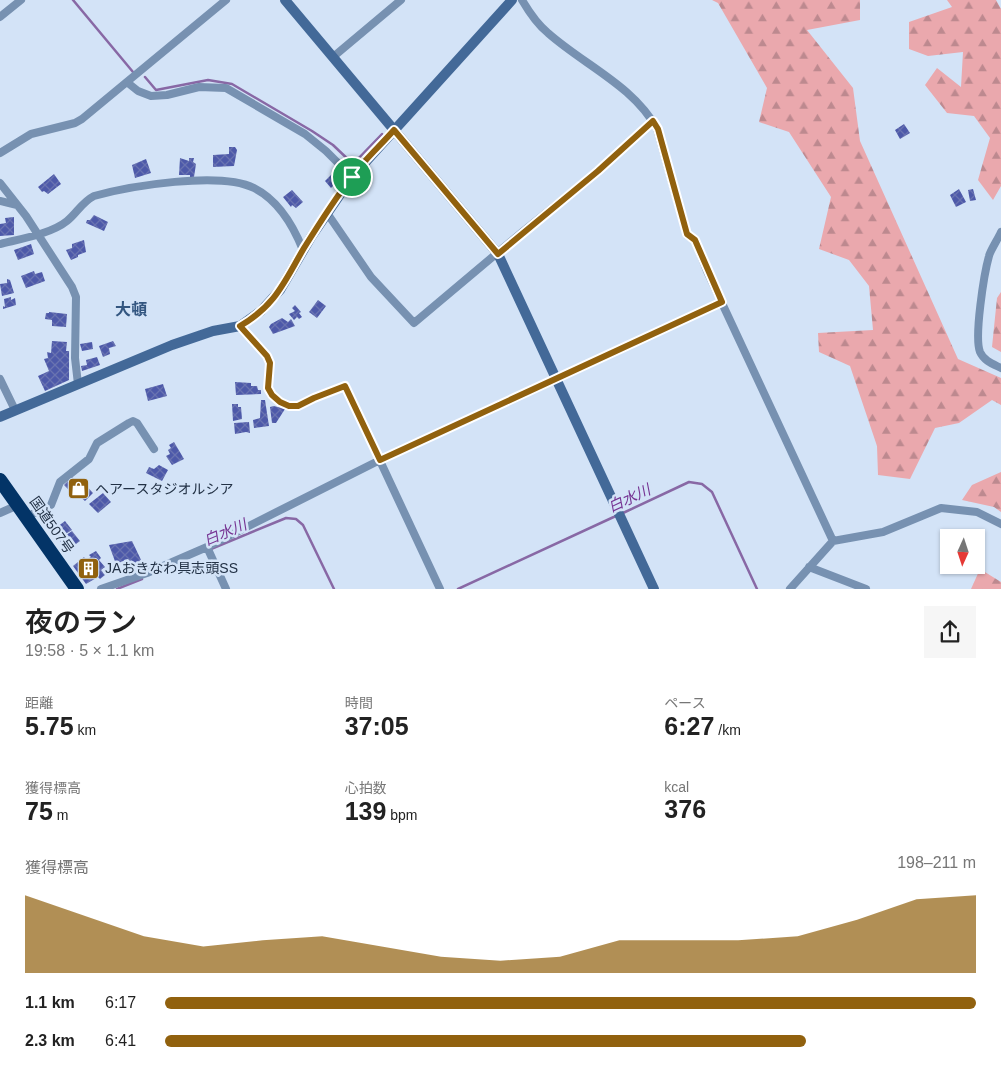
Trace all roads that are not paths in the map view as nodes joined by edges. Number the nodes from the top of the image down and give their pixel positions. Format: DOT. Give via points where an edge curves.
graph roads {
  1 [pos="21,0"];
  2 [pos="226,0"];
  3 [pos="285,0"];
  4 [pos="402,0"];
  5 [pos="512,0"];
  6 [pos="522,0"];
  7 [pos="0,17"];
  8 [pos="333,57"];
  9 [pos="128,83"];
  10 [pos="653,121"];
  11 [pos="394,130"];
  12 [pos="0,152"];
  13 [pos="352,177"];
  14 [pos="0,182"];
  15 [pos="0,202"];
  16 [pos="16,205"];
  17 [pos="328,213"];
  18 [pos="1001,232"];
  19 [pos="38,234"];
  20 [pos="0,244"];
  21 [pos="998,246"];
  22 [pos="303,250"];
  23 [pos="498,254"];
  24 [pos="722,302"];
  25 [pos="240,326"];
  26 [pos="1001,368"];
  27 [pos="557,378"];
  28 [pos="0,380"];
  29 [pos="78,384"];
  30 [pos="15,410"];
  31 [pos="0,417"];
  32 [pos="154,449"];
  33 [pos="380,460"];
  34 [pos="0,480"];
  35 [pos="18,505"];
  36 [pos="0,513"];
  37 [pos="26,517"];
  38 [pos="1001,524"];
  39 [pos="832,541"];
  40 [pos="207,547"];
  41 [pos="809,567"];
  42 [pos="77,589"];
  43 [pos="101,589"];
  44 [pos="226,589"];
  45 [pos="440,589"];
  46 [pos="654,589"];
  47 [pos="790,589"];
  48 [pos="866,589"];
  1 -- 7 [label="street"];
  2 -- 9 [label="street"];
  3 -- 8 [label="street"];
  4 -- 8 [label="street"];
  5 -- 11 [label="street"];
  6 -- 10 [label="street" via="548,34 609,78 646,110"];
  8 -- 11 [label="street"];
  9 -- 12 [label="street" via="75,123 31,134"];
  9 -- 13 [label="street" via="151,96 199,87 226,88 305,134"];
  10 -- 23 [label="street"];
  10 -- 24 [label="street" via="687,234 695,240"];
  11 -- 13 [label="street"];
  11 -- 23 [label="street"];
  13 -- 17 [label="street"];
  14 -- 16 [label="street"];
  15 -- 16 [label="street"];
  16 -- 19 [label="street"];
  17 -- 22 [label="street"];
  17 -- 23 [label="street" via="371,277 414,323"];
  18 -- 21 [label="street"];
  19 -- 20 [label="street"];
  19 -- 22 [label="street" via="68,220 88,199 102,194 172,182 225,182 241,183 265,196 286,217"];
  19 -- 29 [label="street" via="76,297"];
  21 -- 26 [label="street" via="989,253 978,340 985,360"];
  22 -- 25 [label="street" via="272,302"];
  23 -- 27 [label="street"];
  24 -- 27 [label="street"];
  24 -- 39 [label="street"];
  25 -- 29 [label="street" via="194,337"];
  25 -- 33 [label="street" via="267,356 270,363 268,388 280,402 298,406 345,386"];
  27 -- 33 [label="street"];
  27 -- 46 [label="street"];
  28 -- 30 [label="street"];
  29 -- 30 [label="street"];
  30 -- 31 [label="street"];
  32 -- 37 [label="street" via="137,423 129,423 97,443 89,459 60,482 51,505"];
  33 -- 40 [label="street"];
  33 -- 45 [label="street"];
  34 -- 35 [label="highway, 国道507号"];
  35 -- 36 [label="street"];
  35 -- 37 [label="highway, 国道507号"];
  37 -- 42 [label="highway, 国道507号"];
  38 -- 39 [label="street" via="977,512 941,508 883,532"];
  39 -- 41 [label="street"];
  40 -- 43 [label="street"];
  40 -- 44 [label="street"];
  41 -- 47 [label="street"];
  41 -- 48 [label="street"];
}
